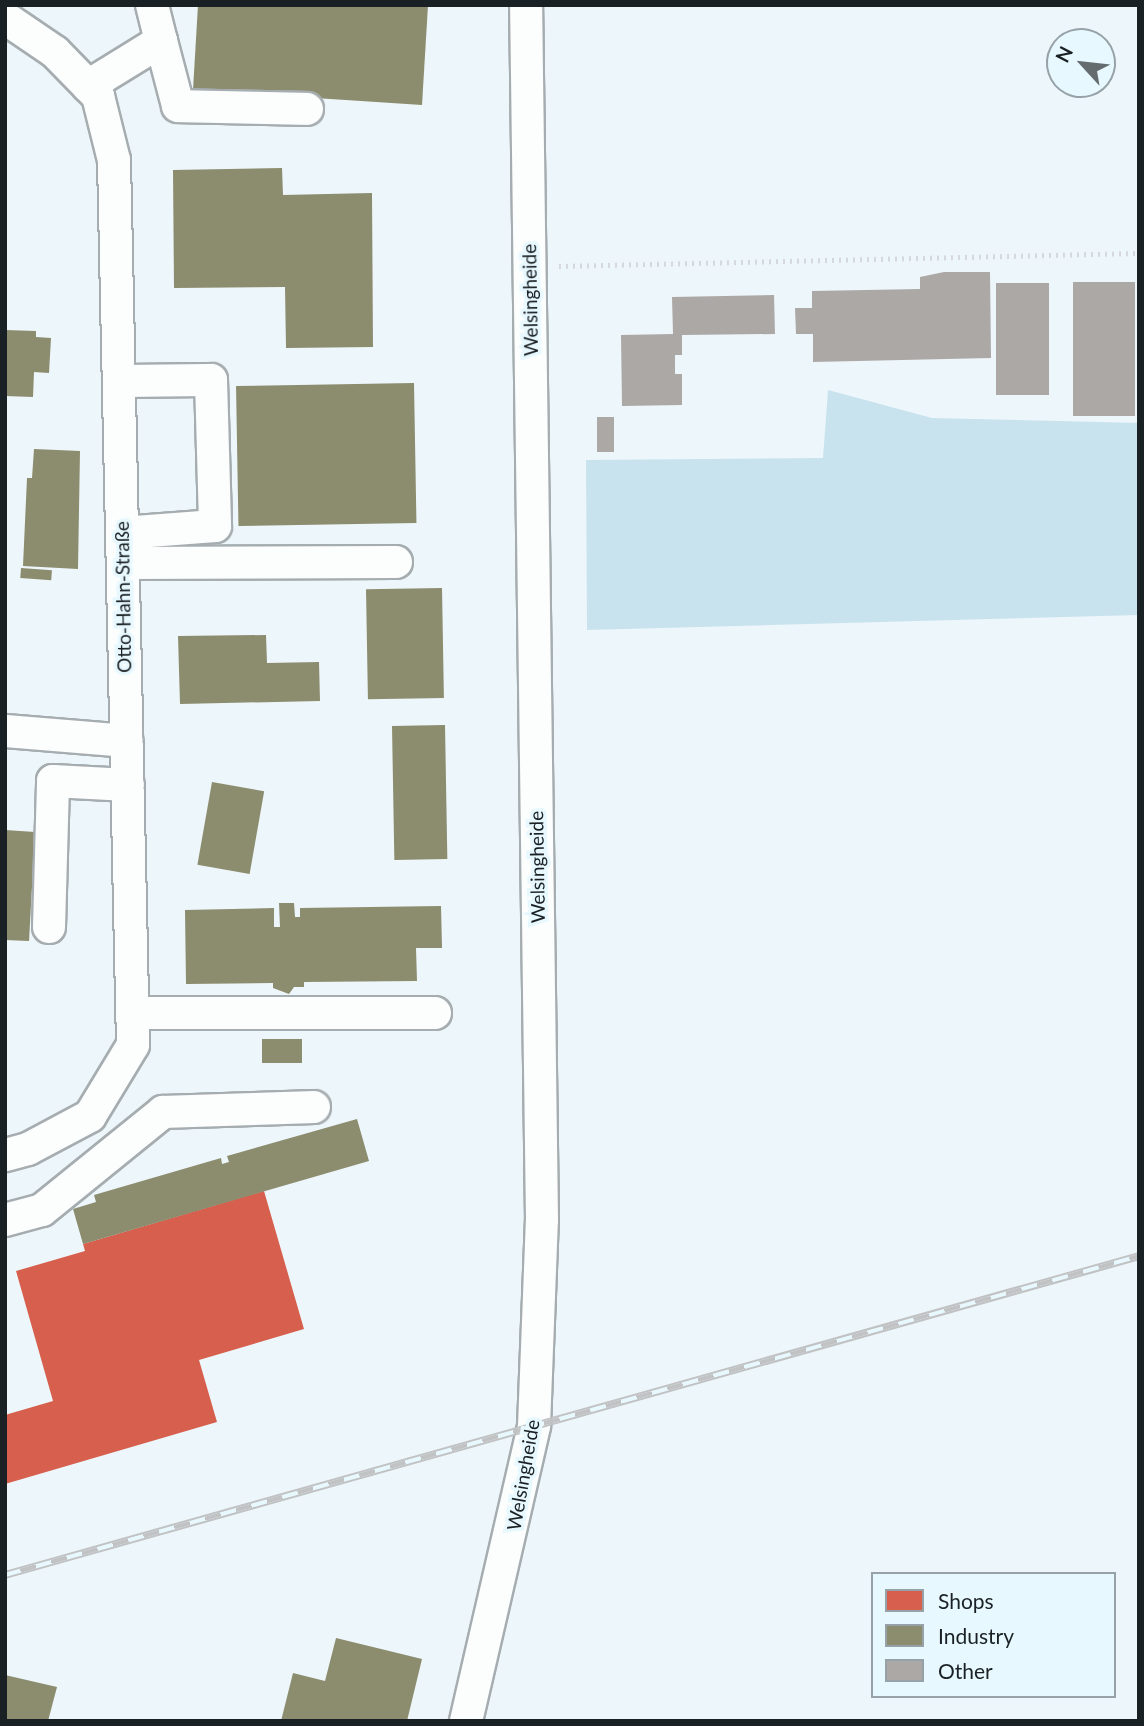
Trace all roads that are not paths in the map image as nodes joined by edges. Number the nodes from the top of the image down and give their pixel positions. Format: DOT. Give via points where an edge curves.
graph roads {
  1 [pos="152,5"];
  2 [pos="526,5"];
  3 [pos="5,19"];
  4 [pos="161,41"];
  5 [pos="88,86"];
  6 [pos="307,109"];
  7 [pos="119,382"];
  8 [pos="122,548"];
  9 [pos="396,562"];
  10 [pos="5,732"];
  11 [pos="127,741"];
  12 [pos="128,785"];
  13 [pos="49,927"];
  14 [pos="132,1013"];
  15 [pos="435,1013"];
  16 [pos="314,1107"];
  17 [pos="5,1155"];
  18 [pos="5,1220"];
  19 [pos="466,1721"];
  1 -- 4 [label="street"];
  2 -- 19 [label="street, Welsingheide" via="542,1220 535,1399 514,1524"];
  3 -- 5 [label="street, Otto-Hahn-Straße" via="55,52"];
  4 -- 5 [label="street"];
  4 -- 6 [label="street" via="178,106"];
  5 -- 7 [label="street, Otto-Hahn-Straße" via="98,96 114,160"];
  7 -- 8 [label="street, Otto-Hahn-Straße"];
  7 -- 8 [label="street" via="211,380 215,526"];
  8 -- 9 [label="street"];
  8 -- 11 [label="street, Otto-Hahn-Straße"];
  10 -- 11 [label="street"];
  11 -- 12 [label="street, Otto-Hahn-Straße"];
  12 -- 13 [label="street" via="53,782"];
  12 -- 14 [label="street, Otto-Hahn-Straße"];
  14 -- 15 [label="street"];
  14 -- 17 [label="street, Otto-Hahn-Straße" via="133,1045 90,1115 28,1149"];
  16 -- 18 [label="street" via="163,1112 43,1210"];
}
